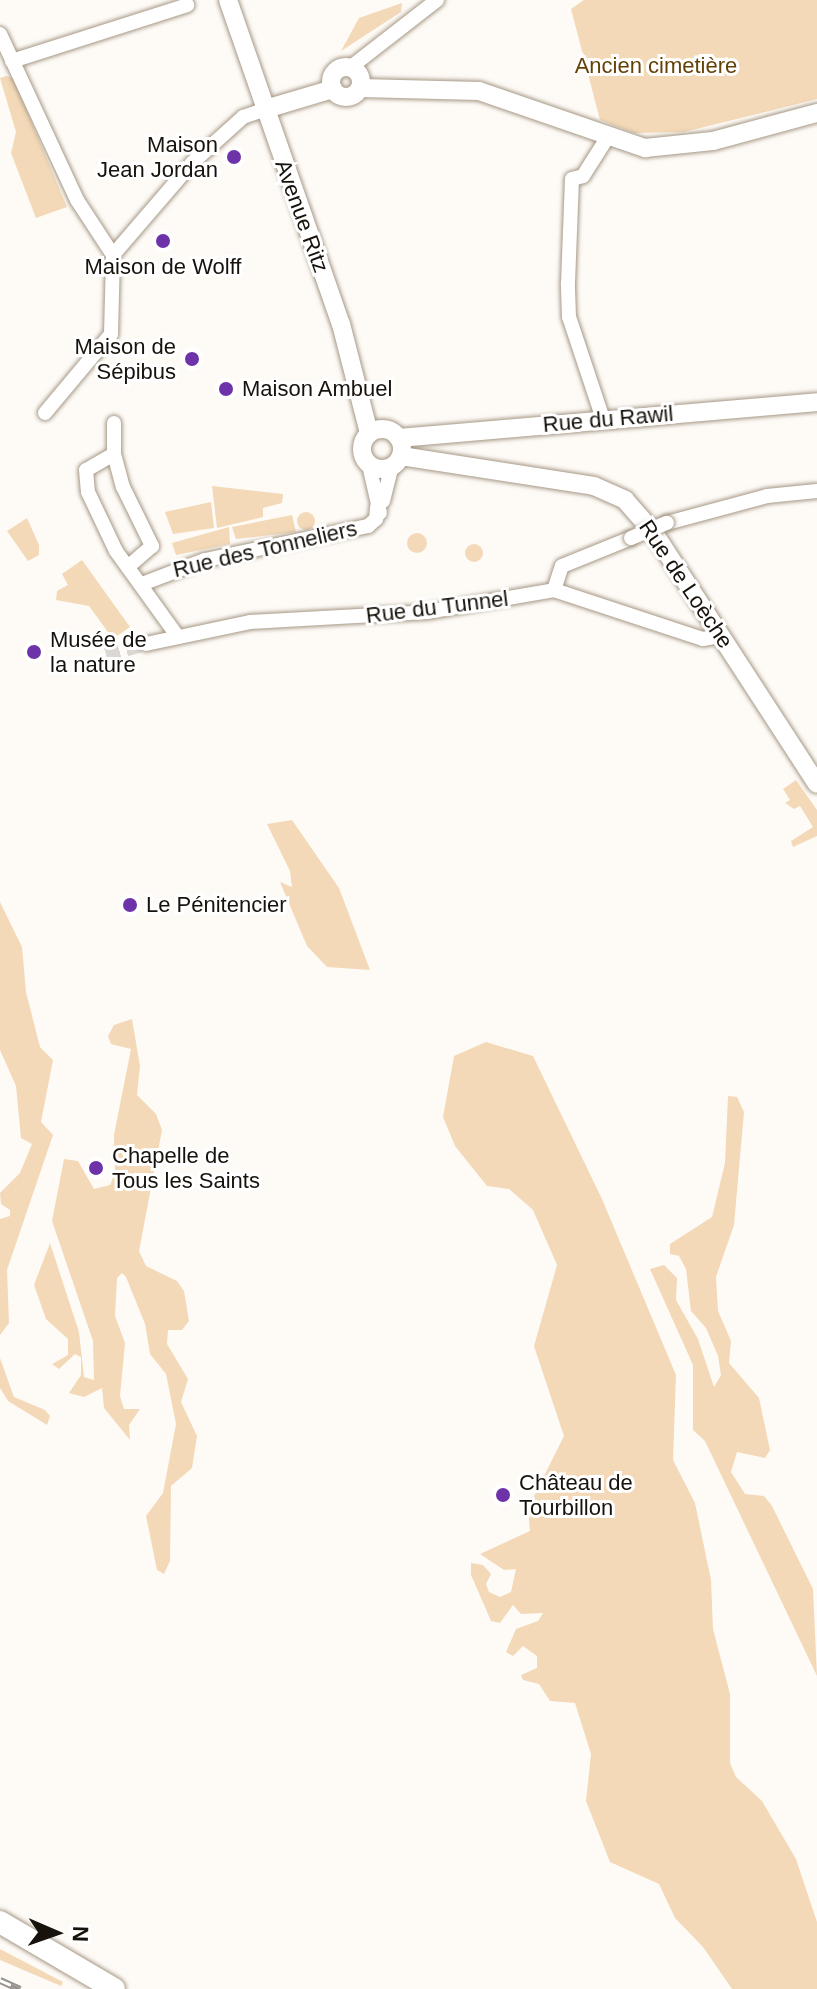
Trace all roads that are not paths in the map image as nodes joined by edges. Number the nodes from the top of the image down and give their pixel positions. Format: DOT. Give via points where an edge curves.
graph roads {
  1 [pos="228,0"];
  2 [pos="437,0"];
  3 [pos="187,5"];
  4 [pos="0,34"];
  5 [pos="12,61"];
  6 [pos="351,67"];
  7 [pos="361,88"];
  8 [pos="333,89"];
  9 [pos="269,108"];
  10 [pos="817,113"];
  11 [pos="607,138"];
  12 [pos="113,255"];
  13 [pos="817,402"];
  14 [pos="45,413"];
  15 [pos="603,419"];
  16 [pos="114,423"];
  17 [pos="369,433"];
  18 [pos="114,454"];
  19 [pos="397,454"];
  20 [pos="369,465"];
  21 [pos="817,491"];
  22 [pos="377,507"];
  23 [pos="128,567"];
  24 [pos="142,584"];
  25 [pos="554,590"];
  26 [pos="720,636"];
  27 [pos="178,637"];
  28 [pos="146,644"];
  29 [pos="817,784"];
  30 [pos="0,1922"];
  31 [pos="0,1931"];
  32 [pos="60,1959"];
  33 [pos="114,1989"];
  1 -- 9 [label="street, Avenue Ritz"];
  2 -- 6 [label="street"];
  3 -- 5 [label="street"];
  4 -- 5 [label="street"];
  5 -- 12 [label="street" via="77,200"];
  6 -- 7 [label="street" via="360,75"];
  6 -- 8 [label="street" via="335,72"];
  7 -- 8 [label="street" via="344,97"];
  7 -- 11 [label="street" via="479,91 524,103"];
  8 -- 9 [label="street"];
  9 -- 12 [label="street" via="248,115 189,166"];
  9 -- 17 [label="street, Avenue Ritz" via="277,146 341,324"];
  10 -- 11 [label="street" via="688,145 645,148"];
  11 -- 15 [label="street" via="583,176 572,179 568,283 569,317"];
  12 -- 14 [label="street" via="111,334"];
  13 -- 15 [label="street, Rue du Rawil"];
  15 -- 19 [label="street, Rue du Rawil"];
  16 -- 18 [label="street"];
  17 -- 19 [label="street" via="388,430"];
  17 -- 20 [label="street, Avenue Ritz" via="362,452"];
  18 -- 23 [label="street" via="152,546"];
  18 -- 23 [label="street" via="86,470 88,492"];
  19 -- 20 [label="street"];
  19 -- 22 [label="street, Rue des Tonneliers" via="382,491 383,521"];
  19 -- 26 [label="street, Rue de Loèche" via="614,492 645,520"];
  20 -- 22 [label="street, Rue des Tonneliers"];
  21 -- 25 [label="street, bridge" via="778,494 667,523 556,573"];
  22 -- 24 [label="street, Rue des Tonneliers" via="376,519 368,526 205,560"];
  23 -- 24 [label="street"];
  24 -- 27 [label="street"];
  25 -- 26 [label="street, Rue du Tunnel" via="703,639"];
  25 -- 27 [label="street, Rue du Tunnel" via="427,612 250,622"];
  26 -- 29 [label="street, Rue de Loèche"];
  27 -- 28 [label="street, Rue du Tunnel"];
  30 -- 32 [label="main road"];
  31 -- 32 [label="main road"];
  32 -- 33 [label="main road"];
}
